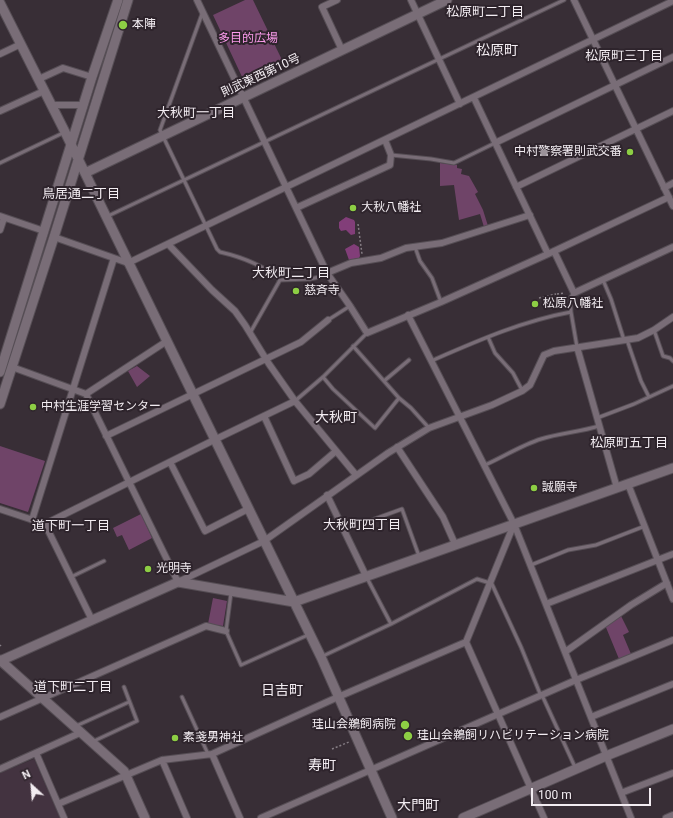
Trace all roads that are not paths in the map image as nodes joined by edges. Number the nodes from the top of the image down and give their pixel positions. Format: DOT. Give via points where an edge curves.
graph roads {
  1 [pos="118,0"];
  2 [pos="128,0"];
  3 [pos="197,0"];
  4 [pos="337,0"];
  5 [pos="411,0"];
  6 [pos="447,0"];
  7 [pos="564,0"];
  8 [pos="574,0"];
  9 [pos="673,1"];
  10 [pos="0,3"];
  11 [pos="203,12"];
  12 [pos="417,14"];
  13 [pos="593,40"];
  14 [pos="21,44"];
  15 [pos="342,50"];
  16 [pos="0,54"];
  17 [pos="673,57"];
  18 [pos="439,60"];
  19 [pos="92,77"];
  20 [pos="39,79"];
  21 [pos="615,85"];
  22 [pos="44,91"];
  23 [pos="244,97"];
  24 [pos="474,98"];
  25 [pos="460,104"];
  26 [pos="83,105"];
  27 [pos="52,106"];
  28 [pos="0,111"];
  29 [pos="673,111"];
  30 [pos="636,129"];
  31 [pos="65,132"];
  32 [pos="162,136"];
  33 [pos="385,140"];
  34 [pos="265,142"];
  35 [pos="495,143"];
  36 [pos="71,144"];
  37 [pos="391,155"];
  38 [pos="78,158"];
  39 [pos="0,164"];
  40 [pos="85,173"];
  41 [pos="184,180"];
  42 [pos="673,184"];
  43 [pos="286,187"];
  44 [pos="516,187"];
  45 [pos="664,188"];
  46 [pos="669,197"];
  47 [pos="673,206"];
  48 [pos="296,208"];
  49 [pos="530,215"];
  50 [pos="2,217"];
  51 [pos="106,217"];
  52 [pos="206,226"];
  53 [pos="0,230"];
  54 [pos="44,231"];
  55 [pos="54,237"];
  56 [pos="168,244"];
  57 [pos="415,247"];
  58 [pos="673,248"];
  59 [pos="551,253"];
  60 [pos="114,258"];
  61 [pos="128,263"];
  62 [pos="328,274"];
  63 [pos="280,280"];
  64 [pos="603,280"];
  65 [pos="574,293"];
  66 [pos="442,302"];
  67 [pos="350,306"];
  68 [pos="571,312"];
  69 [pos="408,315"];
  70 [pos="673,317"];
  71 [pos="328,320"];
  72 [pos="654,330"];
  73 [pos="250,332"];
  74 [pos="367,333"];
  75 [pos="488,337"];
  76 [pos="626,340"];
  77 [pos="167,341"];
  78 [pos="353,346"];
  79 [pos="577,347"];
  80 [pos="266,359"];
  81 [pos="409,360"];
  82 [pos="431,361"];
  83 [pos="673,361"];
  84 [pos="2,362"];
  85 [pos="12,367"];
  86 [pos="0,372"];
  87 [pos="323,377"];
  88 [pos="384,381"];
  89 [pos="673,386"];
  90 [pos="73,390"];
  91 [pos="522,391"];
  92 [pos="86,394"];
  93 [pos="193,394"];
  94 [pos="649,397"];
  95 [pos="399,398"];
  96 [pos="295,401"];
  97 [pos="0,404"];
  98 [pos="264,416"];
  99 [pos="460,418"];
  100 [pos="597,418"];
  101 [pos="599,426"];
  102 [pos="429,428"];
  103 [pos="106,436"];
  104 [pos="214,440"];
  105 [pos="397,447"];
  106 [pos="336,451"];
  107 [pos="170,462"];
  108 [pos="485,465"];
  109 [pos="673,468"];
  110 [pos="356,475"];
  111 [pos="128,482"];
  112 [pos="628,484"];
  113 [pos="617,488"];
  114 [pos="327,495"];
  115 [pos="0,509"];
  116 [pos="248,509"];
  117 [pos="32,520"];
  118 [pos="45,524"];
  119 [pos="514,524"];
  120 [pos="645,526"];
  121 [pos="344,530"];
  122 [pos="264,541"];
  123 [pos="455,544"];
  124 [pos="673,554"];
  125 [pos="419,557"];
  126 [pos="658,560"];
  127 [pos="104,561"];
  128 [pos="531,565"];
  129 [pos="366,576"];
  130 [pos="71,577"];
  131 [pos="178,582"];
  132 [pos="491,582"];
  133 [pos="667,584"];
  134 [pos="231,591"];
  135 [pos="673,597"];
  136 [pos="294,602"];
  137 [pos="546,604"];
  138 [pos="92,620"];
  139 [pos="391,624"];
  140 [pos="226,631"];
  141 [pos="310,634"];
  142 [pos="673,640"];
  143 [pos="466,642"];
  144 [pos="565,652"];
  145 [pos="321,657"];
  146 [pos="0,660"];
  147 [pos="576,680"];
  148 [pos="673,684"];
  149 [pos="124,687"];
  150 [pos="541,695"];
  151 [pos="338,696"];
  152 [pos="182,697"];
  153 [pos="43,698"];
  154 [pos="129,702"];
  155 [pos="498,714"];
  156 [pos="0,717"];
  157 [pos="590,717"];
  158 [pos="673,729"];
  159 [pos="79,730"];
  160 [pos="92,741"];
  161 [pos="36,753"];
  162 [pos="210,754"];
  163 [pos="606,756"];
  164 [pos="162,760"];
  165 [pos="0,769"];
  166 [pos="576,769"];
  167 [pos="371,770"];
  168 [pos="673,773"];
  169 [pos="126,776"];
  170 [pos="531,788"];
  171 [pos="621,793"];
  172 [pos="58,804"];
  173 [pos="673,815"];
  174 [pos="64,818"];
  175 [pos="145,818"];
  176 [pos="187,818"];
  177 [pos="240,818"];
  178 [pos="261,818"];
  179 [pos="392,818"];
  180 [pos="463,818"];
  181 [pos="544,818"];
  182 [pos="631,818"];
  183 [pos="666,818"];
  1 -- 19 [label="street"];
  2 -- 38 [label="street"];
  3 -- 11 [label="street"];
  4 -- 15 [label="street" via="322,7"];
  5 -- 12 [label="street"];
  6 -- 12 [label="street, 則武東西第10号"];
  7 -- 18 [label="lane"];
  8 -- 13 [label="street"];
  9 -- 13 [label="street"];
  10 -- 14 [label="street"];
  11 -- 23 [label="street"];
  11 -- 32 [label="lane" via="160,130"];
  12 -- 15 [label="street, 則武東西第10号"];
  12 -- 18 [label="street"];
  13 -- 21 [label="street"];
  13 -- 24 [label="street"];
  14 -- 16 [label="street"];
  14 -- 20 [label="street"];
  15 -- 23 [label="street, 則武東西第10号"];
  17 -- 21 [label="street"];
  18 -- 25 [label="street"];
  18 -- 34 [label="lane"];
  19 -- 20 [label="street" via="64,68"];
  19 -- 26 [label="street"];
  20 -- 22 [label="street"];
  21 -- 30 [label="street"];
  21 -- 35 [label="street"];
  22 -- 27 [label="street"];
  22 -- 28 [label="street"];
  23 -- 32 [label="street, 則武東西第10号"];
  23 -- 34 [label="street"];
  24 -- 25 [label="street"];
  24 -- 35 [label="street"];
  25 -- 33 [label="street"];
  26 -- 27 [label="street"];
  26 -- 36 [label="street"];
  27 -- 31 [label="street"];
  29 -- 30 [label="street"];
  30 -- 44 [label="street"];
  30 -- 45 [label="street"];
  31 -- 36 [label="street"];
  31 -- 39 [label="lane"];
  32 -- 40 [label="street, 則武東西第10号"];
  32 -- 41 [label="lane"];
  33 -- 37 [label="street"];
  33 -- 43 [label="street"];
  34 -- 41 [label="lane"];
  34 -- 43 [label="street"];
  35 -- 37 [label="lane" via="454,163"];
  35 -- 44 [label="street"];
  36 -- 38 [label="street"];
  36 -- 54 [label="street"];
  37 -- 48 [label="street" via="390,165"];
  38 -- 40 [label="street"];
  38 -- 55 [label="street"];
  40 -- 51 [label="street"];
  41 -- 51 [label="lane"];
  41 -- 52 [label="lane"];
  42 -- 45 [label="street"];
  43 -- 48 [label="street"];
  43 -- 52 [label="street"];
  44 -- 49 [label="street"];
  45 -- 46 [label="street"];
  46 -- 47 [label="street"];
  46 -- 59 [label="street"];
  48 -- 62 [label="street"];
  49 -- 57 [label="street" via="442,243"];
  49 -- 59 [label="street"];
  50 -- 53 [label="street"];
  50 -- 54 [label="street"];
  51 -- 61 [label="street"];
  52 -- 56 [label="street"];
  52 -- 63 [label="lane" via="220,252 258,264"];
  54 -- 84 [label="street"];
  55 -- 60 [label="street"];
  55 -- 85 [label="street"];
  56 -- 61 [label="street"];
  56 -- 73 [label="street" via="235,311"];
  57 -- 62 [label="street" via="381,258 351,263"];
  57 -- 66 [label="lane"];
  58 -- 64 [label="street"];
  59 -- 65 [label="street"];
  59 -- 66 [label="street"];
  60 -- 61 [label="street"];
  60 -- 90 [label="street"];
  61 -- 77 [label="street"];
  62 -- 63 [label="lane" via="310,279"];
  62 -- 67 [label="street"];
  63 -- 73 [label="lane"];
  64 -- 65 [label="street"];
  64 -- 76 [label="lane"];
  65 -- 68 [label="lane" via="570,298"];
  66 -- 69 [label="street"];
  67 -- 71 [label="lane"];
  67 -- 74 [label="street"];
  68 -- 75 [label="lane" via="546,317"];
  68 -- 79 [label="lane"];
  69 -- 74 [label="street"];
  69 -- 82 [label="street"];
  70 -- 72 [label="street"];
  71 -- 80 [label="street" via="301,342"];
  72 -- 76 [label="street" via="638,338"];
  72 -- 83 [label="lane" via="663,356"];
  73 -- 80 [label="street"];
  74 -- 78 [label="lane"];
  75 -- 82 [label="lane"];
  75 -- 91 [label="lane" via="495,353 513,373"];
  76 -- 79 [label="street"];
  76 -- 94 [label="lane"];
  77 -- 92 [label="street"];
  77 -- 93 [label="street"];
  78 -- 87 [label="lane"];
  78 -- 88 [label="lane"];
  79 -- 91 [label="street" via="544,355 530,385"];
  79 -- 100 [label="street"];
  80 -- 93 [label="street"];
  80 -- 96 [label="street"];
  81 -- 88 [label="lane"];
  82 -- 99 [label="street"];
  84 -- 86 [label="street"];
  85 -- 90 [label="street"];
  85 -- 97 [label="street"];
  87 -- 95 [label="lane" via="375,428"];
  87 -- 96 [label="lane"];
  88 -- 95 [label="lane"];
  89 -- 94 [label="lane"];
  90 -- 92 [label="street"];
  90 -- 117 [label="street"];
  91 -- 99 [label="street"];
  92 -- 103 [label="street"];
  93 -- 103 [label="street"];
  93 -- 104 [label="street"];
  94 -- 100 [label="lane"];
  95 -- 102 [label="lane"];
  96 -- 98 [label="street"];
  96 -- 106 [label="street"];
  98 -- 104 [label="street"];
  98 -- 106 [label="street" via="294,481 309,474"];
  99 -- 102 [label="street"];
  99 -- 108 [label="street"];
  100 -- 101 [label="street"];
  101 -- 108 [label="lane" via="540,439"];
  101 -- 113 [label="street"];
  102 -- 105 [label="street"];
  103 -- 111 [label="street"];
  104 -- 107 [label="street"];
  104 -- 116 [label="street"];
  105 -- 110 [label="street"];
  105 -- 123 [label="street" via="443,517"];
  106 -- 110 [label="street"];
  107 -- 111 [label="street"];
  107 -- 116 [label="street" via="205,531"];
  108 -- 119 [label="street"];
  109 -- 112 [label="street"];
  110 -- 114 [label="street"];
  111 -- 118 [label="street"];
  111 -- 131 [label="street"];
  112 -- 113 [label="street"];
  112 -- 120 [label="street"];
  113 -- 119 [label="street"];
  114 -- 121 [label="street"];
  114 -- 122 [label="street"];
  115 -- 117 [label="street"];
  116 -- 122 [label="street"];
  117 -- 118 [label="street"];
  118 -- 130 [label="street"];
  119 -- 123 [label="street"];
  119 -- 128 [label="street"];
  119 -- 132 [label="street"];
  120 -- 126 [label="street"];
  120 -- 128 [label="lane" via="596,545 568,550"];
  121 -- 125 [label="lane" via="402,509"];
  121 -- 129 [label="street"];
  122 -- 131 [label="street"];
  122 -- 136 [label="street"];
  123 -- 125 [label="street"];
  124 -- 126 [label="street"];
  125 -- 129 [label="street"];
  126 -- 133 [label="street"];
  126 -- 137 [label="street"];
  127 -- 130 [label="lane"];
  128 -- 137 [label="street"];
  129 -- 136 [label="street"];
  129 -- 139 [label="lane"];
  130 -- 138 [label="street"];
  131 -- 134 [label="street"];
  131 -- 138 [label="street"];
  132 -- 139 [label="lane" via="478,579"];
  132 -- 143 [label="street"];
  132 -- 150 [label="lane"];
  133 -- 135 [label="street"];
  133 -- 144 [label="street" via="631,605"];
  134 -- 136 [label="street"];
  134 -- 140 [label="lane"];
  136 -- 141 [label="street"];
  137 -- 144 [label="street"];
  138 -- 146 [label="street"];
  139 -- 145 [label="lane"];
  140 -- 141 [label="lane" via="241,665"];
  140 -- 153 [label="street" via="206,626"];
  141 -- 145 [label="street"];
  142 -- 147 [label="street"];
  143 -- 151 [label="street"];
  143 -- 155 [label="street"];
  144 -- 147 [label="street"];
  145 -- 151 [label="street"];
  146 -- 153 [label="street"];
  147 -- 150 [label="street"];
  147 -- 157 [label="street"];
  148 -- 157 [label="street"];
  149 -- 154 [label="lane"];
  150 -- 155 [label="street"];
  150 -- 166 [label="lane"];
  151 -- 162 [label="street"];
  151 -- 167 [label="street"];
  152 -- 162 [label="lane"];
  153 -- 156 [label="street"];
  153 -- 159 [label="street"];
  154 -- 159 [label="lane"];
  154 -- 160 [label="lane" via="136,721"];
  155 -- 167 [label="street"];
  155 -- 170 [label="street"];
  157 -- 163 [label="street"];
  158 -- 163 [label="street"];
  159 -- 160 [label="street"];
  159 -- 161 [label="street"];
  160 -- 169 [label="street" via="124,771"];
  161 -- 165 [label="street"];
  161 -- 172 [label="street"];
  162 -- 164 [label="street"];
  162 -- 177 [label="street"];
  163 -- 166 [label="street"];
  163 -- 171 [label="street"];
  164 -- 169 [label="street"];
  164 -- 176 [label="street"];
  166 -- 170 [label="street"];
  167 -- 178 [label="street"];
  167 -- 179 [label="street"];
  168 -- 171 [label="street"];
  169 -- 172 [label="street"];
  169 -- 175 [label="street"];
  170 -- 180 [label="street"];
  170 -- 181 [label="street"];
  171 -- 182 [label="street"];
  172 -- 174 [label="street"];
  173 -- 183 [label="street"];
}
